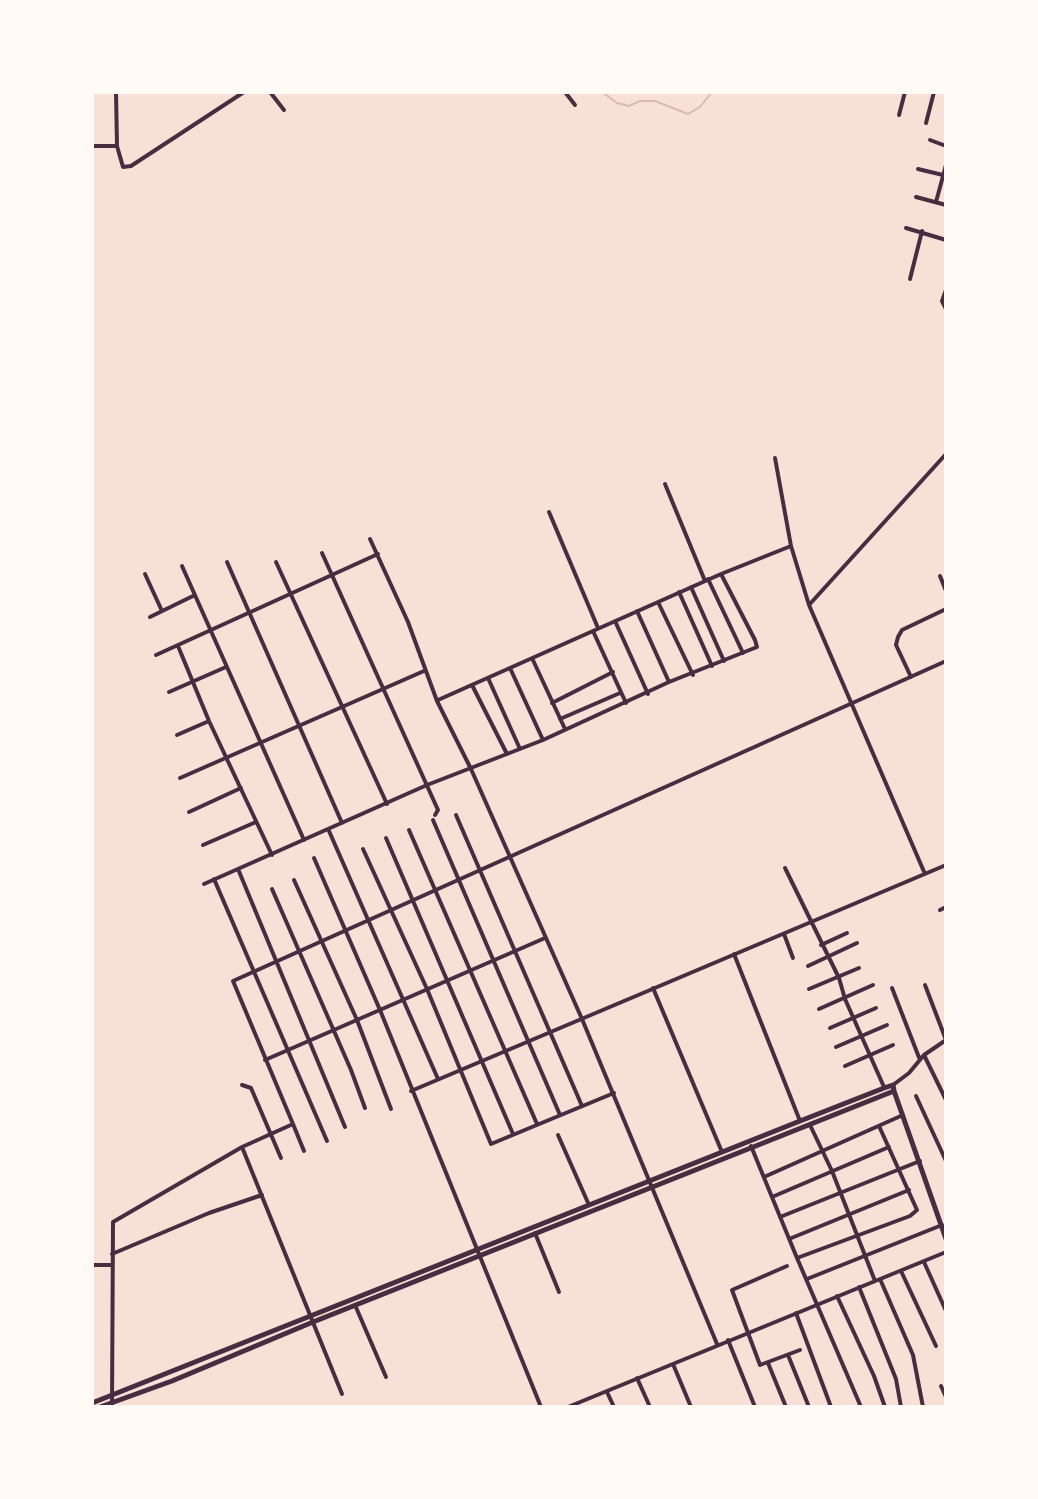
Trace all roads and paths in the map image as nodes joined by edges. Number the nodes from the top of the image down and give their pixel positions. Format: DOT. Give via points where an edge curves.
graph roads {
  1 [pos="116,92"];
  2 [pos="244,92"];
  3 [pos="270,92"];
  4 [pos="565,92"];
  5 [pos="905,92"];
  6 [pos="934,92"];
  7 [pos="575,105"];
  8 [pos="284,110"];
  9 [pos="899,115"];
  10 [pos="926,123"];
  11 [pos="930,140"];
  12 [pos="92,146"];
  13 [pos="117,146"];
  14 [pos="946,146"];
  15 [pos="946,165"];
  16 [pos="918,169"];
  17 [pos="943,175"];
  18 [pos="916,197"];
  19 [pos="936,202"];
  20 [pos="946,205"];
  21 [pos="906,228"];
  22 [pos="922,231"];
  23 [pos="946,240"];
  24 [pos="910,279"];
  25 [pos="946,290"];
  26 [pos="946,309"];
  27 [pos="946,454"];
  28 [pos="775,458"];
  29 [pos="665,484"];
  30 [pos="549,512"];
  31 [pos="370,539"];
  32 [pos="791,546"];
  33 [pos="322,553"];
  34 [pos="378,554"];
  35 [pos="227,562"];
  36 [pos="276,562"];
  37 [pos="182,566"];
  38 [pos="145,574"];
  39 [pos="332,574"];
  40 [pos="721,574"];
  41 [pos="940,576"];
  42 [pos="706,580"];
  43 [pos="691,587"];
  44 [pos="946,591"];
  45 [pos="679,592"];
  46 [pos="291,593"];
  47 [pos="195,595"];
  48 [pos="658,602"];
  49 [pos="809,605"];
  50 [pos="946,609"];
  51 [pos="162,611"];
  52 [pos="637,611"];
  53 [pos="250,613"];
  54 [pos="150,617"];
  55 [pos="615,621"];
  56 [pos="596,630"];
  57 [pos="210,631"];
  58 [pos="177,645"];
  59 [pos="743,653"];
  60 [pos="156,655"];
  61 [pos="532,658"];
  62 [pos="724,661"];
  63 [pos="946,661"];
  64 [pos="712,666"];
  65 [pos="226,667"];
  66 [pos="510,668"];
  67 [pos="424,671"];
  68 [pos="613,672"];
  69 [pos="693,675"];
  70 [pos="911,677"];
  71 [pos="488,678"];
  72 [pos="192,682"];
  73 [pos="669,682"];
  74 [pos="472,685"];
  75 [pos="383,688"];
  76 [pos="169,692"];
  77 [pos="621,693"];
  78 [pos="648,694"];
  79 [pos="437,701"];
  80 [pos="552,703"];
  81 [pos="626,703"];
  82 [pos="853,703"];
  83 [pos="342,707"];
  84 [pos="560,719"];
  85 [pos="209,721"];
  86 [pos="299,726"];
  87 [pos="565,729"];
  88 [pos="177,735"];
  89 [pos="543,740"];
  90 [pos="259,743"];
  91 [pos="520,749"];
  92 [pos="507,755"];
  93 [pos="227,757"];
  94 [pos="471,769"];
  95 [pos="180,778"];
  96 [pos="427,785"];
  97 [pos="241,788"];
  98 [pos="387,804"];
  99 [pos="189,812"];
  100 [pos="456,815"];
  101 [pos="256,822"];
  102 [pos="342,823"];
  103 [pos="409,830"];
  104 [pos="329,831"];
  105 [pos="386,838"];
  106 [pos="304,840"];
  107 [pos="203,845"];
  108 [pos="363,849"];
  109 [pos="272,855"];
  110 [pos="509,857"];
  111 [pos="314,858"];
  112 [pos="946,865"];
  113 [pos="785,868"];
  114 [pos="238,869"];
  115 [pos="481,869"];
  116 [pos="925,874"];
  117 [pos="214,879"];
  118 [pos="294,880"];
  119 [pos="459,881"];
  120 [pos="204,884"];
  121 [pos="272,889"];
  122 [pos="437,891"];
  123 [pos="414,901"];
  124 [pos="946,907"];
  125 [pos="391,910"];
  126 [pos="940,910"];
  127 [pos="369,920"];
  128 [pos="810,923"];
  129 [pos="345,931"];
  130 [pos="847,933"];
  131 [pos="783,934"];
  132 [pos="545,938"];
  133 [pos="321,941"];
  134 [pos="857,943"];
  135 [pos="821,945"];
  136 [pos="299,950"];
  137 [pos="516,951"];
  138 [pos="734,954"];
  139 [pos="828,957"];
  140 [pos="793,958"];
  141 [pos="277,961"];
  142 [pos="493,961"];
  143 [pos="808,966"];
  144 [pos="859,968"];
  145 [pos="471,970"];
  146 [pos="253,971"];
  147 [pos="839,978"];
  148 [pos="448,980"];
  149 [pos="873,985"];
  150 [pos="925,985"];
  151 [pos="653,988"];
  152 [pos="892,988"];
  153 [pos="427,989"];
  154 [pos="809,989"];
  155 [pos="845,999"];
  156 [pos="404,1000"];
  157 [pos="876,1008"];
  158 [pos="819,1009"];
  159 [pos="380,1010"];
  160 [pos="854,1017"];
  161 [pos="582,1019"];
  162 [pos="357,1020"];
  163 [pos="887,1025"];
  164 [pos="830,1028"];
  165 [pos="333,1030"];
  166 [pos="551,1032"];
  167 [pos="861,1036"];
  168 [pos="311,1040"];
  169 [pos="946,1040"];
  170 [pos="528,1041"];
  171 [pos="893,1045"];
  172 [pos="836,1047"];
  173 [pos="287,1050"];
  174 [pos="506,1051"];
  175 [pos="869,1056"];
  176 [pos="922,1057"];
  177 [pos="265,1060"];
  178 [pos="482,1061"];
  179 [pos="845,1066"];
  180 [pos="461,1070"];
  181 [pos="438,1079"];
  182 [pos="242,1085"];
  183 [pos="884,1088"];
  184 [pos="894,1088"];
  185 [pos="411,1091"];
  186 [pos="614,1093"];
  187 [pos="916,1096"];
  188 [pos="946,1100"];
  189 [pos="582,1106"];
  190 [pos="365,1108"];
  191 [pos="391,1109"];
  192 [pos="560,1115"];
  193 [pos="903,1115"];
  194 [pos="800,1121"];
  195 [pos="809,1123"];
  196 [pos="293,1124"];
  197 [pos="537,1124"];
  198 [pos="879,1126"];
  199 [pos="345,1127"];
  200 [pos="271,1134"];
  201 [pos="513,1134"];
  202 [pos="558,1135"];
  203 [pos="327,1141"];
  204 [pos="751,1146"];
  205 [pos="242,1147"];
  206 [pos="889,1147"];
  207 [pos="304,1151"];
  208 [pos="822,1151"];
  209 [pos="724,1154"];
  210 [pos="281,1158"];
  211 [pos="920,1161"];
  212 [pos="946,1161"];
  213 [pos="899,1169"];
  214 [pos="832,1171"];
  215 [pos="764,1177"];
  216 [pos="651,1183"];
  217 [pos="909,1190"];
  218 [pos="840,1193"];
  219 [pos="263,1195"];
  220 [pos="772,1197"];
  221 [pos="589,1205"];
  222 [pos="946,1209"];
  223 [pos="938,1212"];
  224 [pos="850,1215"];
  225 [pos="780,1217"];
  226 [pos="942,1225"];
  227 [pos="535,1233"];
  228 [pos="945,1235"];
  229 [pos="858,1236"];
  230 [pos="789,1239"];
  231 [pos="946,1252"];
  232 [pos="479,1253"];
  233 [pos="112,1254"];
  234 [pos="864,1256"];
  235 [pos="797,1258"];
  236 [pos="924,1262"];
  237 [pos="92,1265"];
  238 [pos="111,1265"];
  239 [pos="787,1266"];
  240 [pos="901,1271"];
  241 [pos="806,1280"];
  242 [pos="877,1280"];
  243 [pos="859,1287"];
  244 [pos="559,1292"];
  245 [pos="837,1296"];
  246 [pos="817,1304"];
  247 [pos="355,1305"];
  248 [pos="946,1311"];
  249 [pos="796,1313"];
  250 [pos="312,1319"];
  251 [pos="748,1332"];
  252 [pos="272,1335"];
  253 [pos="728,1340"];
  254 [pos="717,1344"];
  255 [pos="936,1346"];
  256 [pos="800,1350"];
  257 [pos="788,1355"];
  258 [pos="768,1363"];
  259 [pos="673,1364"];
  260 [pos="162,1376"];
  261 [pos="386,1377"];
  262 [pos="637,1378"];
  263 [pos="165,1384"];
  264 [pos="941,1386"];
  265 [pos="607,1392"];
  266 [pos="342,1394"];
  267 [pos="946,1397"];
  268 [pos="112,1402"];
  269 [pos="92,1403"];
  270 [pos="100,1407"];
  271 [pos="541,1407"];
  272 [pos="568,1407"];
  273 [pos="614,1407"];
  274 [pos="650,1407"];
  275 [pos="691,1407"];
  276 [pos="755,1407"];
  277 [pos="786,1407"];
  278 [pos="809,1407"];
  279 [pos="831,1407"];
  280 [pos="861,1407"];
  281 [pos="885,1407"];
  282 [pos="901,1407"];
  283 [pos="923,1407"];
  1 -- 13 [label="street"];
  2 -- 13 [label="street" via="131,166 123,167"];
  3 -- 8 [label="street"];
  4 -- 7 [label="street"];
  5 -- 9 [label="street"];
  6 -- 10 [label="street"];
  11 -- 14 [label="street"];
  12 -- 13 [label="street"];
  15 -- 17 [label="street"];
  16 -- 17 [label="street"];
  17 -- 19 [label="street"];
  18 -- 19 [label="street"];
  19 -- 20 [label="street"];
  21 -- 22 [label="street"];
  22 -- 23 [label="street"];
  22 -- 24 [label="street"];
  25 -- 26 [label="street"];
  27 -- 49 [label="street"];
  28 -- 32 [label="street"];
  29 -- 42 [label="street"];
  30 -- 56 [label="street"];
  31 -- 34 [label="street"];
  32 -- 40 [label="street"];
  32 -- 49 [label="street"];
  33 -- 39 [label="street"];
  34 -- 39 [label="street"];
  34 -- 67 [label="street"];
  35 -- 53 [label="street"];
  36 -- 46 [label="street"];
  37 -- 47 [label="street"];
  38 -- 51 [label="street"];
  39 -- 46 [label="street"];
  39 -- 75 [label="street"];
  40 -- 42 [label="street"];
  40 -- 59 [label="street" via="757,647"];
  41 -- 44 [label="street"];
  42 -- 43 [label="street"];
  42 -- 59 [label="street"];
  43 -- 45 [label="street"];
  43 -- 62 [label="street"];
  45 -- 48 [label="street"];
  45 -- 64 [label="street"];
  46 -- 53 [label="street"];
  46 -- 83 [label="street"];
  47 -- 51 [label="street"];
  47 -- 57 [label="street"];
  48 -- 52 [label="street"];
  48 -- 69 [label="street"];
  49 -- 82 [label="street"];
  50 -- 70 [label="street" via="902,630 898,637 896,645"];
  51 -- 54 [label="street"];
  52 -- 55 [label="street"];
  52 -- 73 [label="street"];
  53 -- 57 [label="street"];
  53 -- 86 [label="street"];
  55 -- 56 [label="street"];
  55 -- 78 [label="street"];
  56 -- 61 [label="street"];
  56 -- 68 [label="street"];
  57 -- 58 [label="street"];
  57 -- 65 [label="street"];
  58 -- 60 [label="street"];
  58 -- 72 [label="street"];
  59 -- 62 [label="street"];
  61 -- 66 [label="street"];
  61 -- 80 [label="street"];
  62 -- 64 [label="street"];
  63 -- 70 [label="street"];
  64 -- 69 [label="street"];
  65 -- 72 [label="street"];
  65 -- 90 [label="street"];
  66 -- 71 [label="street"];
  66 -- 89 [label="street"];
  67 -- 75 [label="street"];
  67 -- 79 [label="street"];
  68 -- 77 [label="street"];
  68 -- 80 [label="street"];
  69 -- 73 [label="street"];
  70 -- 82 [label="street"];
  71 -- 74 [label="street"];
  71 -- 91 [label="street"];
  72 -- 76 [label="street"];
  72 -- 85 [label="street"];
  73 -- 78 [label="street"];
  74 -- 79 [label="street"];
  74 -- 92 [label="street"];
  75 -- 83 [label="street"];
  75 -- 96 [label="street"];
  77 -- 81 [label="street"];
  77 -- 84 [label="street"];
  78 -- 81 [label="street"];
  79 -- 94 [label="street"];
  80 -- 84 [label="street"];
  81 -- 87 [label="street"];
  82 -- 110 [label="street"];
  82 -- 116 [label="street"];
  83 -- 86 [label="street"];
  83 -- 98 [label="street"];
  84 -- 87 [label="street"];
  85 -- 88 [label="street"];
  85 -- 93 [label="street"];
  86 -- 90 [label="street"];
  86 -- 102 [label="street"];
  87 -- 89 [label="street"];
  89 -- 91 [label="street"];
  90 -- 93 [label="street"];
  90 -- 106 [label="street"];
  91 -- 92 [label="street"];
  92 -- 94 [label="street"];
  93 -- 95 [label="street"];
  93 -- 97 [label="street"];
  94 -- 96 [label="street"];
  94 -- 110 [label="street"];
  96 -- 98 [label="street"];
  96 -- 119 [label="street"];
  97 -- 99 [label="street"];
  97 -- 101 [label="street"];
  98 -- 102 [label="street"];
  100 -- 115 [label="street"];
  101 -- 107 [label="street"];
  101 -- 109 [label="street"];
  102 -- 104 [label="street"];
  103 -- 122 [label="street"];
  104 -- 106 [label="street"];
  104 -- 127 [label="street"];
  105 -- 123 [label="street"];
  106 -- 109 [label="street"];
  108 -- 125 [label="street"];
  109 -- 114 [label="street"];
  110 -- 115 [label="street"];
  110 -- 132 [label="street"];
  111 -- 129 [label="street"];
  112 -- 116 [label="street"];
  113 -- 128 [label="street"];
  114 -- 117 [label="street"];
  114 -- 141 [label="street"];
  115 -- 119 [label="street"];
  115 -- 137 [label="street"];
  116 -- 128 [label="street"];
  117 -- 120 [label="street"];
  117 -- 146 [label="street"];
  118 -- 133 [label="street"];
  119 -- 122 [label="street"];
  119 -- 142 [label="street"];
  121 -- 136 [label="street"];
  122 -- 123 [label="street"];
  122 -- 145 [label="street"];
  123 -- 125 [label="street"];
  123 -- 148 [label="street"];
  124 -- 126 [label="street"];
  125 -- 127 [label="street"];
  125 -- 153 [label="street"];
  127 -- 129 [label="street"];
  127 -- 156 [label="street"];
  128 -- 131 [label="street"];
  128 -- 135 [label="street"];
  129 -- 133 [label="street"];
  129 -- 159 [label="street"];
  130 -- 135 [label="street"];
  131 -- 138 [label="street"];
  131 -- 140 [label="street"];
  132 -- 137 [label="street"];
  132 -- 161 [label="street"];
  133 -- 136 [label="street"];
  133 -- 162 [label="street"];
  134 -- 139 [label="street"];
  135 -- 139 [label="street"];
  136 -- 141 [label="street"];
  136 -- 165 [label="street"];
  137 -- 142 [label="street"];
  137 -- 166 [label="street"];
  138 -- 151 [label="street"];
  138 -- 194 [label="street"];
  139 -- 143 [label="street"];
  139 -- 147 [label="street"];
  141 -- 146 [label="street"];
  141 -- 168 [label="street"];
  142 -- 145 [label="street"];
  142 -- 170 [label="street"];
  144 -- 147 [label="street"];
  145 -- 148 [label="street"];
  145 -- 174 [label="street"];
  146 -- 173 [label="street"];
  146 -- 177 [label="street" via="232,983"];
  147 -- 154 [label="street"];
  147 -- 155 [label="street"];
  148 -- 153 [label="street"];
  148 -- 178 [label="street"];
  149 -- 155 [label="street"];
  150 -- 169 [label="street"];
  151 -- 161 [label="street"];
  151 -- 209 [label="street"];
  152 -- 176 [label="street"];
  153 -- 156 [label="street"];
  153 -- 180 [label="street"];
  155 -- 158 [label="street"];
  155 -- 160 [label="street"];
  156 -- 159 [label="street"];
  156 -- 181 [label="street"];
  157 -- 160 [label="street"];
  159 -- 162 [label="street"];
  159 -- 185 [label="street"];
  160 -- 164 [label="street"];
  160 -- 167 [label="street"];
  161 -- 166 [label="street"];
  161 -- 186 [label="street"];
  162 -- 165 [label="street"];
  162 -- 191 [label="street"];
  163 -- 167 [label="street"];
  165 -- 168 [label="street"];
  165 -- 190 [label="street"];
  166 -- 170 [label="street"];
  166 -- 189 [label="street"];
  167 -- 172 [label="street"];
  167 -- 175 [label="street"];
  168 -- 173 [label="street"];
  168 -- 199 [label="street"];
  169 -- 176 [label="street"];
  170 -- 174 [label="street"];
  170 -- 192 [label="street"];
  171 -- 175 [label="street"];
  173 -- 177 [label="street"];
  173 -- 203 [label="street"];
  174 -- 178 [label="street"];
  174 -- 197 [label="street"];
  175 -- 179 [label="street"];
  175 -- 183 [label="street"];
  176 -- 184 [label="street"];
  176 -- 188 [label="street"];
  177 -- 196 [label="street"];
  178 -- 180 [label="street"];
  178 -- 201 [label="street"];
  180 -- 181 [label="street"];
  180 -- 201 [label="street" via="491,1144"];
  181 -- 185 [label="street"];
  182 -- 200 [label="street" via="251,1088"];
  183 -- 184 [label="street"];
  183 -- 194 [label="street"];
  184 -- 193 [label="street"];
  184 -- 195 [label="street"];
  185 -- 232 [label="street"];
  186 -- 189 [label="street"];
  186 -- 216 [label="street"];
  187 -- 212 [label="street"];
  189 -- 192 [label="street"];
  192 -- 197 [label="street"];
  193 -- 198 [label="street"];
  193 -- 211 [label="street"];
  194 -- 209 [label="street"];
  195 -- 204 [label="street"];
  195 -- 208 [label="street"];
  196 -- 200 [label="street"];
  196 -- 207 [label="street"];
  197 -- 201 [label="street"];
  198 -- 206 [label="street"];
  198 -- 208 [label="street"];
  200 -- 205 [label="street"];
  200 -- 210 [label="street"];
  202 -- 221 [label="street"];
  204 -- 209 [label="street"];
  204 -- 215 [label="street"];
  205 -- 219 [label="street"];
  205 -- 233 [label="street" via="113,1222"];
  206 -- 213 [label="street"];
  206 -- 214 [label="street"];
  208 -- 214 [label="street"];
  208 -- 215 [label="street"];
  209 -- 216 [label="street"];
  211 -- 213 [label="street"];
  211 -- 223 [label="street"];
  213 -- 217 [label="street"];
  213 -- 218 [label="street"];
  214 -- 218 [label="street"];
  214 -- 220 [label="street"];
  215 -- 220 [label="street"];
  216 -- 221 [label="street"];
  216 -- 227 [label="street"];
  216 -- 254 [label="street"];
  217 -- 224 [label="street"];
  217 -- 229 [label="street" via="917,1210"];
  218 -- 224 [label="street"];
  218 -- 225 [label="street"];
  219 -- 233 [label="street"];
  219 -- 250 [label="street"];
  220 -- 225 [label="street"];
  221 -- 232 [label="street"];
  222 -- 223 [label="street"];
  223 -- 226 [label="street"];
  224 -- 229 [label="street"];
  224 -- 230 [label="street"];
  225 -- 230 [label="street"];
  226 -- 228 [label="street"];
  226 -- 234 [label="street"];
  227 -- 232 [label="street"];
  227 -- 244 [label="street"];
  229 -- 234 [label="street"];
  229 -- 235 [label="street"];
  230 -- 235 [label="street"];
  231 -- 236 [label="street"];
  232 -- 247 [label="street"];
  232 -- 250 [label="street"];
  232 -- 271 [label="street"];
  233 -- 238 [label="street"];
  234 -- 241 [label="street"];
  234 -- 242 [label="street"];
  235 -- 241 [label="street"];
  236 -- 240 [label="street"];
  236 -- 248 [label="street"];
  237 -- 238 [label="street"];
  238 -- 268 [label="street"];
  239 -- 251 [label="street" via="733,1288"];
  240 -- 242 [label="street"];
  240 -- 255 [label="street"];
  241 -- 246 [label="street"];
  242 -- 243 [label="street"];
  242 -- 283 [label="street" via="913,1355"];
  243 -- 245 [label="street"];
  243 -- 282 [label="street" via="896,1379"];
  245 -- 246 [label="street"];
  245 -- 281 [label="street"];
  246 -- 249 [label="street"];
  246 -- 280 [label="street"];
  247 -- 250 [label="street"];
  247 -- 261 [label="street"];
  249 -- 251 [label="street"];
  249 -- 279 [label="street"];
  250 -- 252 [label="street"];
  250 -- 266 [label="street"];
  251 -- 253 [label="street"];
  251 -- 258 [label="street" via="758,1362"];
  252 -- 260 [label="street"];
  252 -- 263 [label="street"];
  253 -- 254 [label="street"];
  253 -- 276 [label="street"];
  254 -- 259 [label="street"];
  256 -- 257 [label="street"];
  257 -- 258 [label="street"];
  257 -- 278 [label="street"];
  258 -- 277 [label="street"];
  259 -- 262 [label="street"];
  259 -- 275 [label="street"];
  260 -- 263 [label="street"];
  260 -- 268 [label="street"];
  262 -- 265 [label="street"];
  262 -- 274 [label="street"];
  263 -- 268 [label="street"];
  264 -- 267 [label="street"];
  265 -- 272 [label="street"];
  265 -- 273 [label="street"];
  268 -- 269 [label="street"];
  268 -- 270 [label="street"];
}
